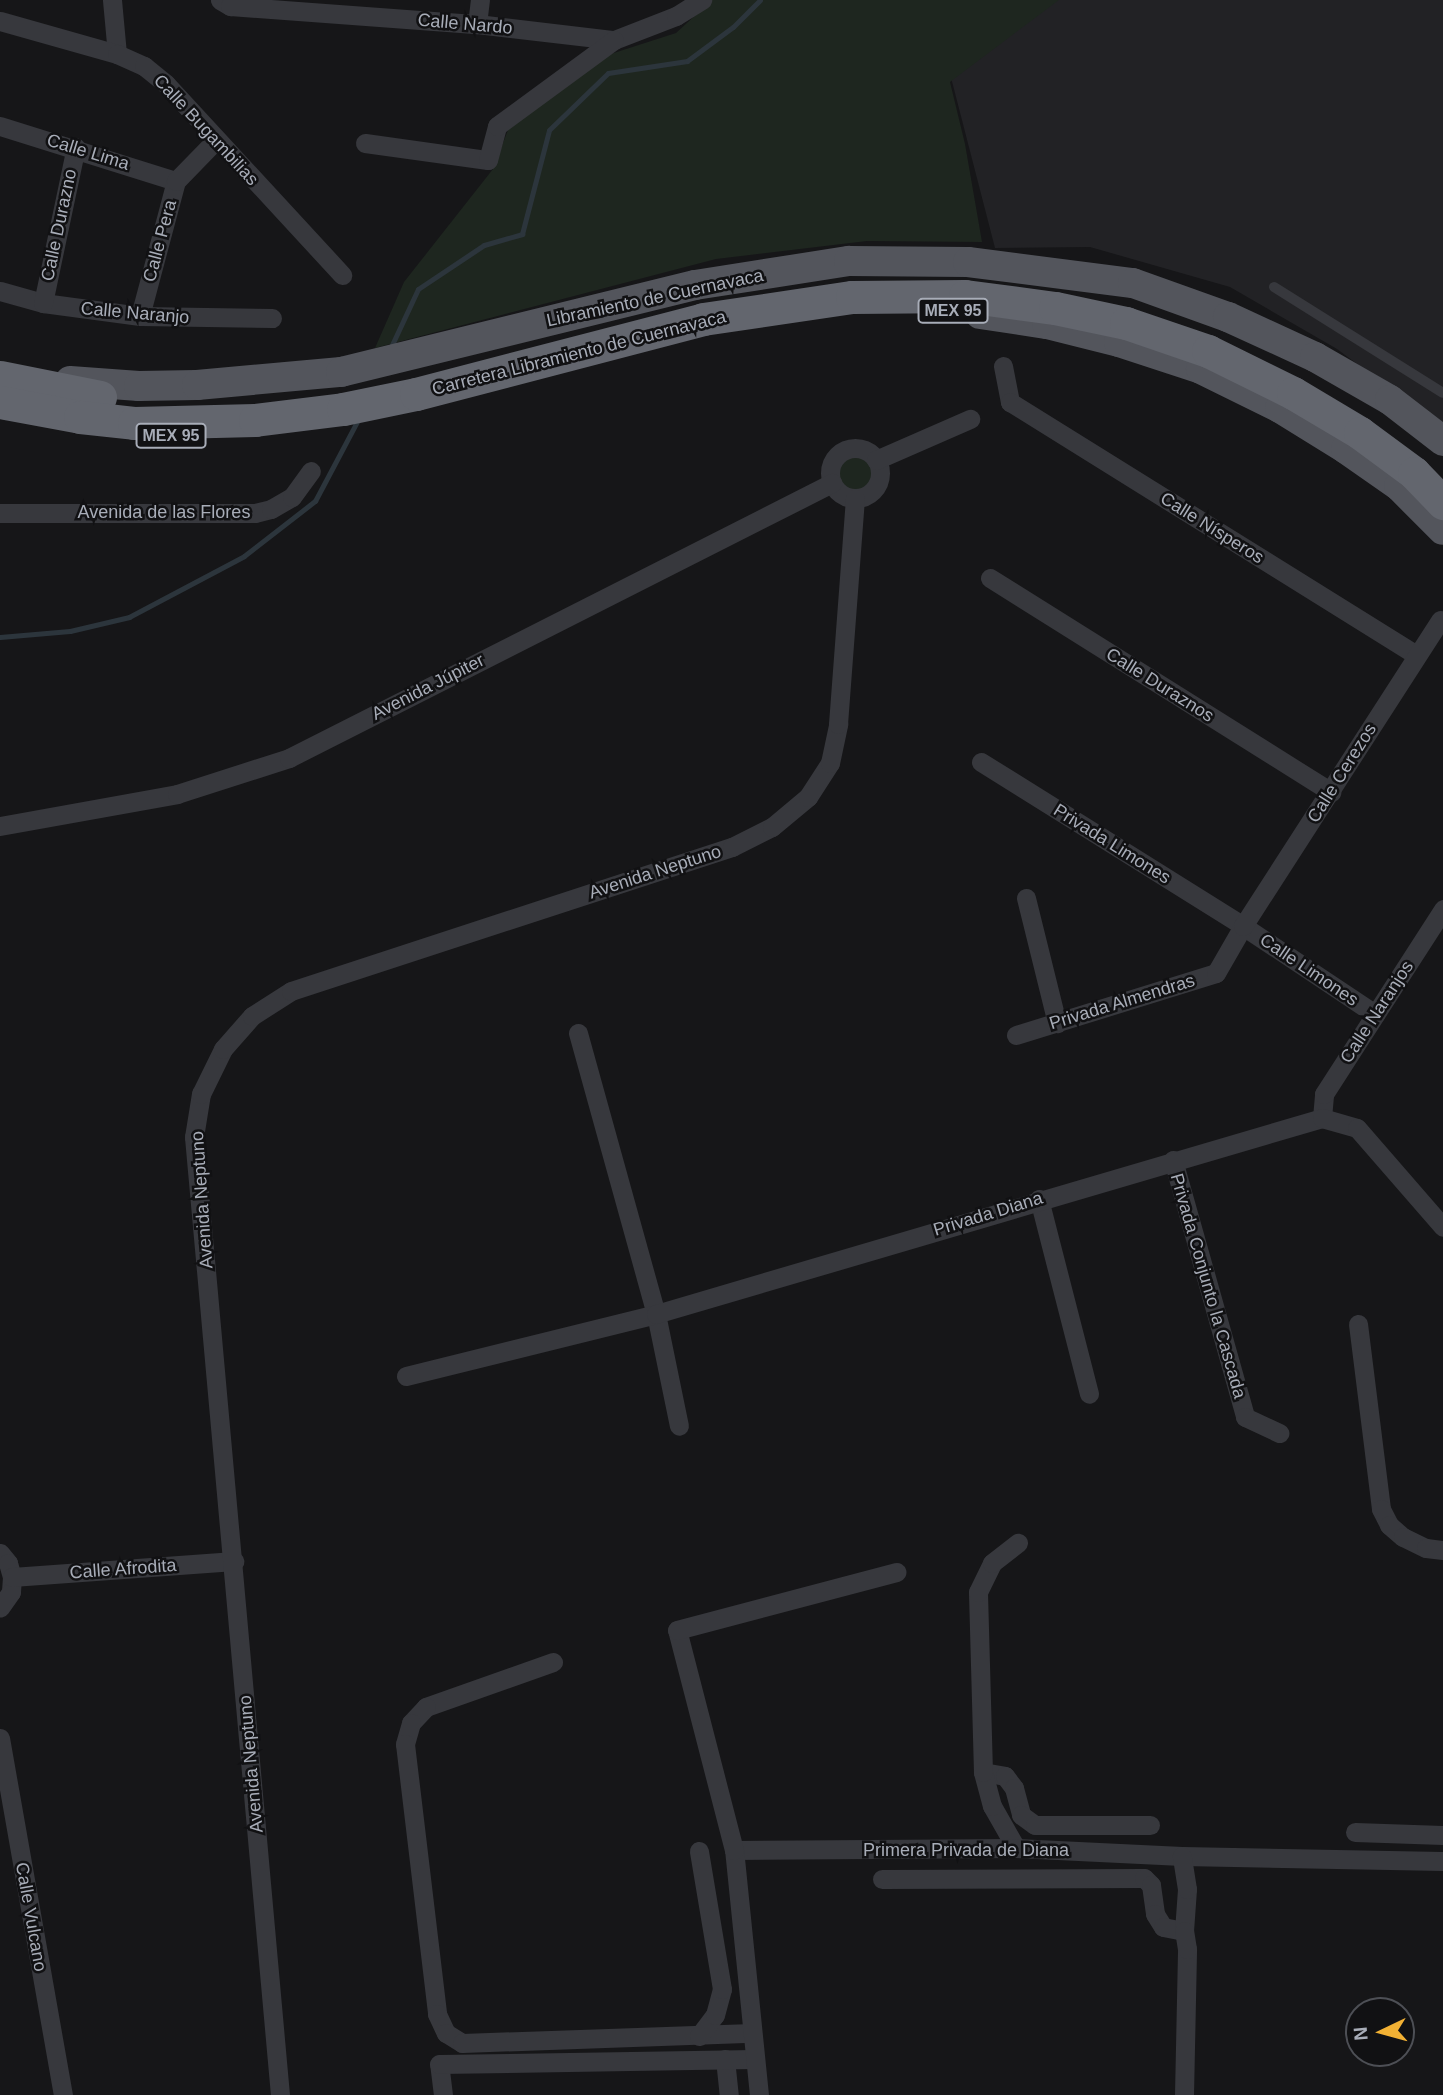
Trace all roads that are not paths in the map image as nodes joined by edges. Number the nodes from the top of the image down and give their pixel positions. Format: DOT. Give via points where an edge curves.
graph roads {
  1 [pos="112,0"];
  2 [pos="220,0"];
  3 [pos="480,0"];
  4 [pos="702,0"];
  5 [pos="346,8"];
  6 [pos="0,21"];
  7 [pos="477,24"];
  8 [pos="614,40"];
  9 [pos="117,54"];
  10 [pos="0,126"];
  11 [pos="216,140"];
  12 [pos="365,143"];
  13 [pos="76,147"];
  14 [pos="176,181"];
  15 [pos="342,275"];
  16 [pos="1275,287"];
  17 [pos="0,291"];
  18 [pos="43,303"];
  19 [pos="140,316"];
  20 [pos="272,318"];
  21 [pos="0,365"];
  22 [pos="1003,366"];
  23 [pos="0,377"];
  24 [pos="415,383"];
  25 [pos="1443,393"];
  26 [pos="342,399"];
  27 [pos="0,402"];
  28 [pos="0,415"];
  29 [pos="970,419"];
  30 [pos="1443,441"];
  31 [pos="877,460"];
  32 [pos="311,471"];
  33 [pos="1443,475"];
  34 [pos="832,483"];
  35 [pos="855,499"];
  36 [pos="1443,503"];
  37 [pos="0,513"];
  38 [pos="1443,530"];
  39 [pos="990,578"];
  40 [pos="1440,620"];
  41 [pos="1415,654"];
  42 [pos="981,762"];
  43 [pos="1331,792"];
  44 [pos="0,826"];
  45 [pos="1026,898"];
  46 [pos="1443,909"];
  47 [pos="1243,926"];
  48 [pos="1375,1014"];
  49 [pos="1058,1023"];
  50 [pos="578,1033"];
  51 [pos="1016,1035"];
  52 [pos="1322,1118"];
  53 [pos="1172,1160"];
  54 [pos="1039,1199"];
  55 [pos="1442,1223"];
  56 [pos="656,1314"];
  57 [pos="1358,1324"];
  58 [pos="407,1376"];
  59 [pos="1089,1394"];
  60 [pos="679,1426"];
  61 [pos="1279,1433"];
  62 [pos="1018,1543"];
  63 [pos="1443,1550"];
  64 [pos="0,1553"];
  65 [pos="234,1561"];
  66 [pos="896,1572"];
  67 [pos="12,1577"];
  68 [pos="0,1608"];
  69 [pos="553,1662"];
  70 [pos="0,1738"];
  71 [pos="983,1772"];
  72 [pos="1150,1825"];
  73 [pos="1355,1832"];
  74 [pos="1443,1835"];
  75 [pos="1016,1848"];
  76 [pos="699,1850"];
  77 [pos="734,1850"];
  78 [pos="1182,1856"];
  79 [pos="1443,1861"];
  80 [pos="882,1879"];
  81 [pos="1184,1931"];
  82 [pos="752,2033"];
  83 [pos="699,2036"];
  84 [pos="725,2059"];
  85 [pos="754,2059"];
  86 [pos="63,2095"];
  87 [pos="280,2095"];
  88 [pos="443,2095"];
  89 [pos="729,2095"];
  90 [pos="758,2095"];
  91 [pos="1184,2095"];
  1 -- 9 [label="street"];
  2 -- 5 [label="street, Calle Nardo" via="230,6"];
  3 -- 7 [label="street"];
  4 -- 8 [label="street, Calle Nardo" via="676,16"];
  5 -- 7 [label="street, Calle Nardo"];
  6 -- 9 [label="street, Calle Bugambilias"];
  7 -- 8 [label="street, Calle Nardo"];
  8 -- 12 [label="street" via="497,126 488,160"];
  9 -- 11 [label="street, Calle Bugambilias" via="144,66 166,84"];
  10 -- 13 [label="street, Calle Lima"];
  11 -- 14 [label="street, Calle Pera"];
  11 -- 15 [label="street, Calle Bugambilias"];
  13 -- 14 [label="street, Calle Lima"];
  13 -- 18 [label="street, Calle Durazno"];
  14 -- 19 [label="street, Calle Pera"];
  16 -- 25 [label="lane"];
  17 -- 18 [label="street, Calle Naranjo"];
  18 -- 19 [label="street, Calle Naranjo"];
  19 -- 20 [label="street, Calle Naranjo"];
  21 -- 26 [label="main road, MEX 95" via="70,381 139,386 253,382"];
  22 -- 41 [label="street, Calle Nísperos" via="1010,402"];
  23 -- 26 [label="highway, Carretera Libramiento de Cuernavaca / MEX 95" via="138,402"];
  24 -- 26 [label="highway, Carretera Libramiento de Cuernavaca / MEX 95"];
  24 -- 30 [label="main road, Libramiento de Cuernavaca / MEX 95" via="695,285 849,261 968,261 1133,284 1228,317 1315,356 1380,394"];
  24 -- 33 [label="highway, Carretera Libramiento de Cuernavaca / MEX 95" via="700,303 853,279 966,278 1108,300 1218,334 1305,375 1376,419"];
  24 -- 36 [label="highway, Carretera Libramiento de Cuernavaca / MEX 95" via="704,319 852,298 965,296 1126,323 1208,351 1360,433 1414,473"];
  24 -- 38 [label="main road, MEX 95" via="854,310 962,311 1071,330 1201,369 1280,408 1346,449 1399,486"];
  26 -- 27 [label="highway, Carretera Libramiento de Cuernavaca / MEX 95" via="255,420 134,424"];
  26 -- 28 [label="main road, MEX 95" via="201,437 134,436"];
  29 -- 31 [label="street"];
  31 -- 34 [label="street" via="862,449 843,450 831,464"];
  31 -- 35 [label="street" via="877,485"];
  32 -- 37 [label="street, Avenida de las Flores" via="292,497 255,513"];
  34 -- 35 [label="street" via="837,491"];
  34 -- 44 [label="street, Avenida Júpiter" via="289,758 177,794"];
  35 -- 65 [label="street, Avenida Neptuno" via="838,724 830,763 808,797 772,827 732,847 291,991 252,1016 223,1049 201,1094 194,1137"];
  39 -- 43 [label="street, Calle Duraznos"];
  40 -- 41 [label="street, Calle Cerezos"];
  41 -- 43 [label="street, Calle Cerezos"];
  42 -- 47 [label="street, Privada Limones"];
  43 -- 47 [label="street, Calle Cerezos"];
  45 -- 49 [label="street"];
  46 -- 48 [label="street, Calle Naranjos"];
  47 -- 48 [label="street, Calle Limones"];
  47 -- 49 [label="street, Privada Almendras" via="1216,973"];
  48 -- 52 [label="street, Calle Naranjos" via="1324,1094"];
  49 -- 51 [label="street, Privada Almendras"];
  50 -- 56 [label="street"];
  52 -- 53 [label="street, Privada Diana"];
  52 -- 55 [label="street" via="1357,1128"];
  53 -- 54 [label="street, Privada Diana"];
  53 -- 61 [label="street, Privada Conjunto la Cascada" via="1245,1417"];
  54 -- 56 [label="street, Privada Diana"];
  54 -- 59 [label="street"];
  56 -- 58 [label="street, Privada Diana"];
  56 -- 60 [label="street"];
  57 -- 63 [label="street" via="1381,1509 1389,1525 1403,1537"];
  62 -- 71 [label="street" via="992,1563 978,1592"];
  64 -- 67 [label="street"];
  65 -- 67 [label="street, Calle Afrodita"];
  65 -- 87 [label="street, Avenida Neptuno"];
  66 -- 77 [label="street" via="677,1630"];
  67 -- 68 [label="street" via="11,1592"];
  69 -- 83 [label="street" via="426,1707 411,1723 405,1744 437,2014 446,2033 462,2043"];
  70 -- 86 [label="street, Calle Vulcano"];
  71 -- 72 [label="street" via="1005,1776 1014,1788 1021,1815 1035,1825"];
  71 -- 75 [label="street" via="992,1806"];
  73 -- 74 [label="street"];
  75 -- 77 [label="street, Primera Privada de Diana"];
  75 -- 78 [label="street, Primera Privada de Diana"];
  76 -- 83 [label="street" via="722,1989 715,2015"];
  77 -- 82 [label="street"];
  78 -- 79 [label="street, Primera Privada de Diana"];
  78 -- 81 [label="street" via="1187,1889"];
  80 -- 81 [label="street" via="1144,1878 1151,1885 1155,1914 1163,1927"];
  81 -- 91 [label="street"];
  82 -- 83 [label="street"];
  82 -- 85 [label="street"];
  84 -- 85 [label="street"];
  84 -- 88 [label="street" via="439,2064"];
  84 -- 89 [label="street"];
  85 -- 90 [label="street"];
}
